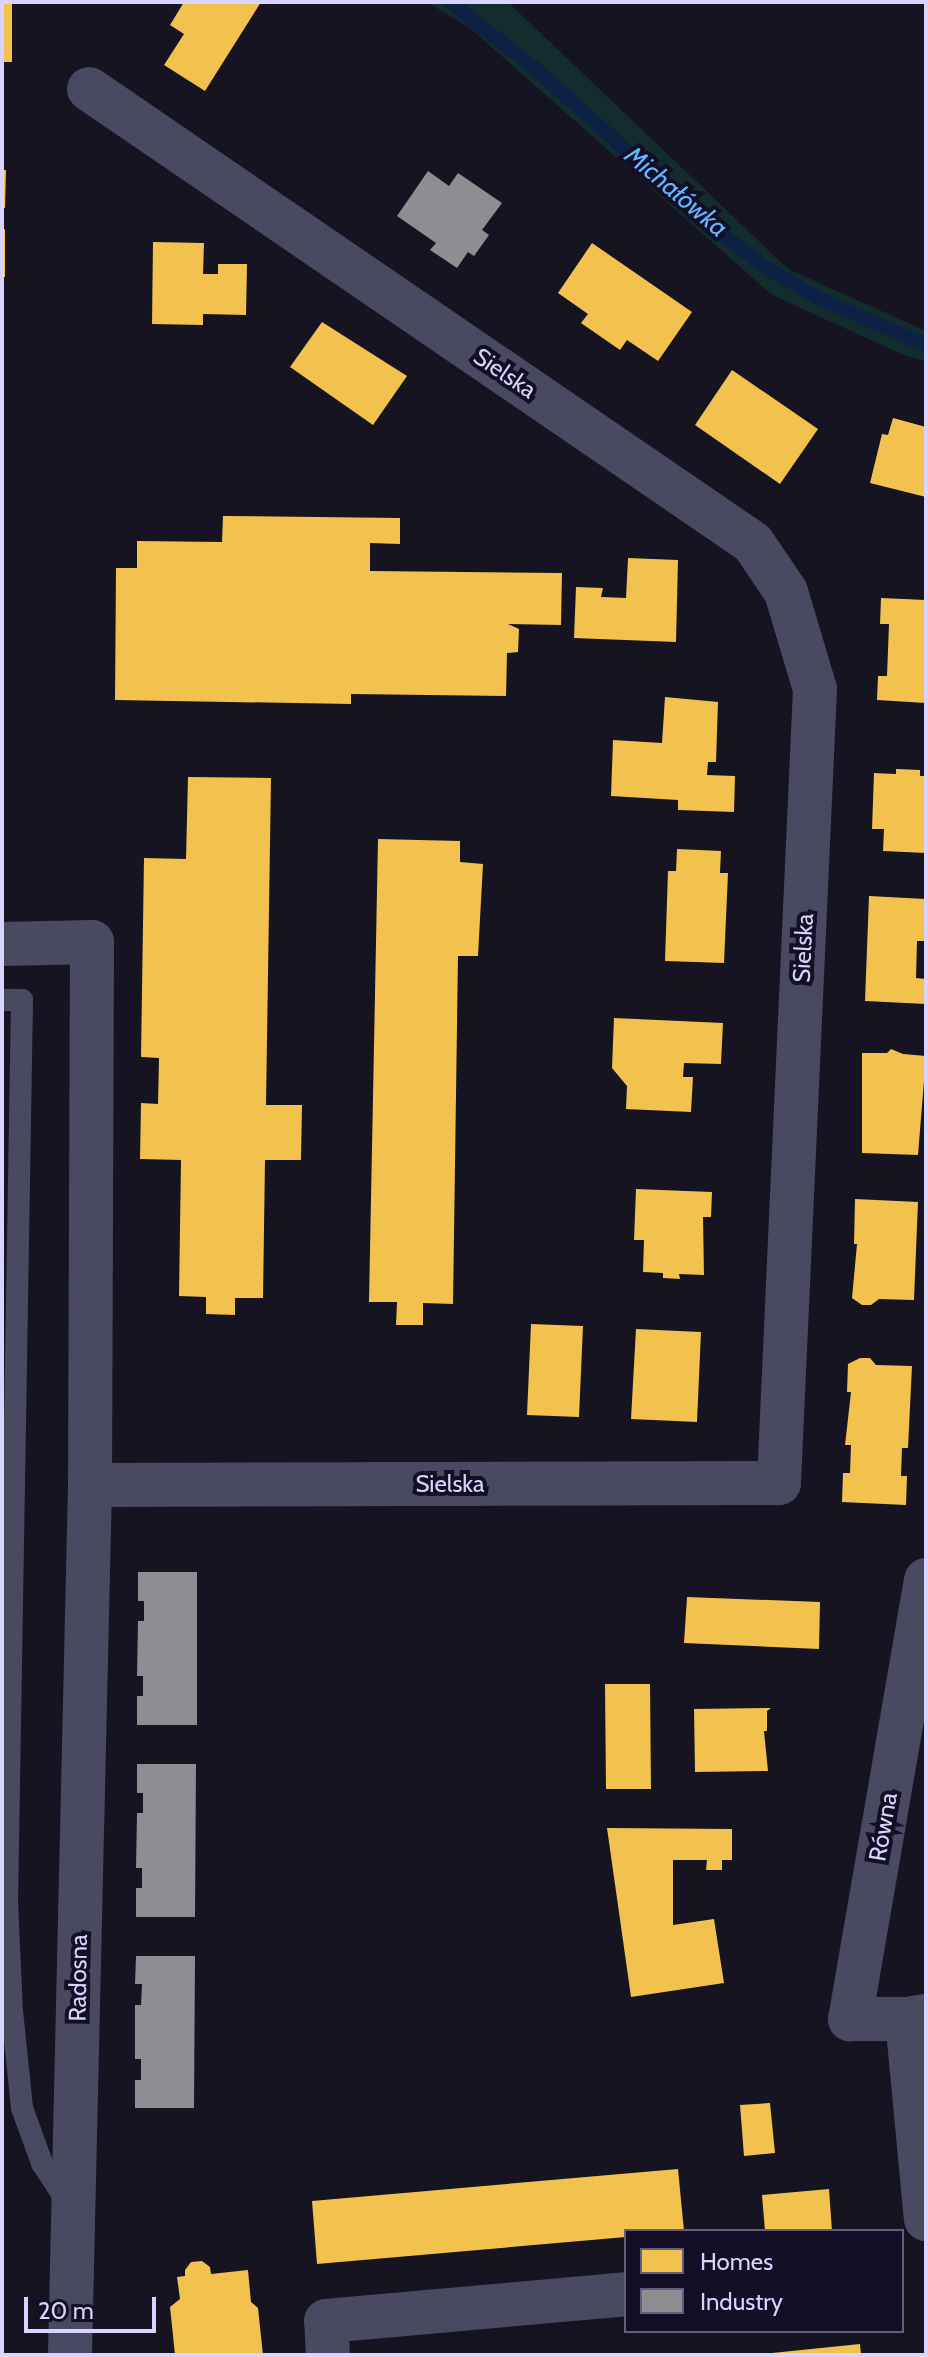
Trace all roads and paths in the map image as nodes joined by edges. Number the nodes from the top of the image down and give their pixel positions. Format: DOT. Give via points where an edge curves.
graph roads {
  1 [pos="89,89"];
  2 [pos="2,944"];
  3 [pos="2,1000"];
  4 [pos="90,1485"];
  5 [pos="926,1580"];
  6 [pos="4,1902"];
  7 [pos="916,2017"];
  8 [pos="75,2213"];
  9 [pos="926,2219"];
  10 [pos="624,2294"];
  11 [pos="70,2355"];
  12 [pos="328,2355"];
  1 -- 4 [label="street, Sielska" via="753,543 786,592 815,689 779,1483"];
  2 -- 4 [label="street, Radosna" via="92,942"];
  3 -- 6 [label="lane" via="22,1000"];
  4 -- 8 [label="street, Radosna"];
  5 -- 7 [label="street, Równa" via="850,2019"];
  6 -- 8 [label="lane" via="22,2108 42,2163"];
  7 -- 9 [label="street, Równa"];
  8 -- 11 [label="street, Radosna"];
  10 -- 12 [label="street" via="326,2321"];
}
